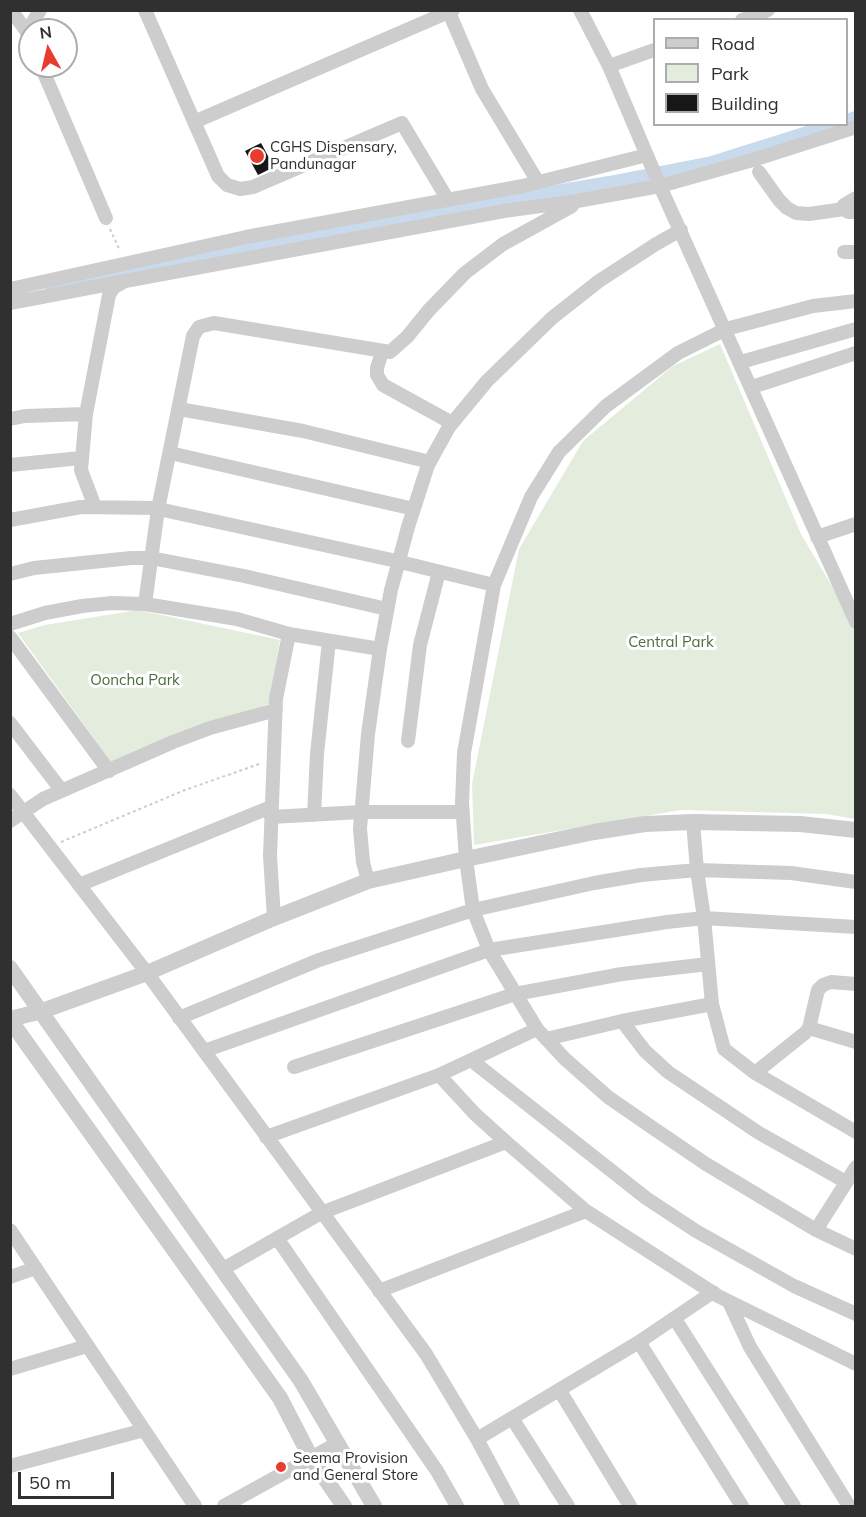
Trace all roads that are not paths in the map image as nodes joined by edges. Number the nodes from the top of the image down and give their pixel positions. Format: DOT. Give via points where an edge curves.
graph roads {
  1 [pos="580,10"];
  2 [pos="768,10"];
  3 [pos="450,11"];
  4 [pos="148,12"];
  5 [pos="747,18"];
  6 [pos="653,50"];
  7 [pos="609,66"];
  8 [pos="46,78"];
  9 [pos="194,122"];
  10 [pos="855,127"];
  11 [pos="647,155"];
  12 [pos="759,172"];
  13 [pos="538,182"];
  14 [pos="659,183"];
  15 [pos="855,198"];
  16 [pos="587,199"];
  17 [pos="448,200"];
  18 [pos="850,210"];
  19 [pos="106,218"];
  20 [pos="681,230"];
  21 [pos="125,281"];
  22 [pos="10,289"];
  23 [pos="855,301"];
  24 [pos="10,303"];
  25 [pos="855,328"];
  26 [pos="726,329"];
  27 [pos="382,352"];
  28 [pos="855,353"];
  29 [pos="741,362"];
  30 [pos="752,387"];
  31 [pos="179,409"];
  32 [pos="87,414"];
  33 [pos="10,419"];
  34 [pos="452,423"];
  35 [pos="170,453"];
  36 [pos="81,458"];
  37 [pos="430,462"];
  38 [pos="10,465"];
  39 [pos="95,507"];
  40 [pos="158,509"];
  41 [pos="414,509"];
  42 [pos="10,520"];
  43 [pos="855,524"];
  44 [pos="817,537"];
  45 [pos="151,558"];
  46 [pos="398,562"];
  47 [pos="439,572"];
  48 [pos="10,574"];
  49 [pos="494,585"];
  50 [pos="145,604"];
  51 [pos="387,609"];
  52 [pos="854,616"];
  53 [pos="10,624"];
  54 [pos="289,634"];
  55 [pos="10,637"];
  56 [pos="329,641"];
  57 [pos="380,649"];
  58 [pos="276,710"];
  59 [pos="10,723"];
  60 [pos="408,741"];
  61 [pos="110,771"];
  62 [pos="62,790"];
  63 [pos="10,795"];
  64 [pos="23,811"];
  65 [pos="271,812"];
  66 [pos="463,812"];
  67 [pos="361,813"];
  68 [pos="314,815"];
  69 [pos="10,821"];
  70 [pos="693,822"];
  71 [pos="855,830"];
  72 [pos="466,859"];
  73 [pos="697,870"];
  74 [pos="368,881"];
  75 [pos="855,882"];
  76 [pos="79,885"];
  77 [pos="473,910"];
  78 [pos="274,918"];
  79 [pos="705,918"];
  80 [pos="855,927"];
  81 [pos="489,950"];
  82 [pos="708,964"];
  83 [pos="10,969"];
  84 [pos="147,973"];
  85 [pos="855,984"];
  86 [pos="515,994"];
  87 [pos="712,1004"];
  88 [pos="42,1011"];
  89 [pos="179,1018"];
  90 [pos="10,1020"];
  91 [pos="622,1021"];
  92 [pos="809,1028"];
  93 [pos="542,1034"];
  94 [pos="855,1042"];
  95 [pos="204,1052"];
  96 [pos="471,1060"];
  97 [pos="294,1067"];
  98 [pos="754,1073"];
  99 [pos="439,1076"];
  100 [pos="855,1132"];
  101 [pos="266,1137"];
  102 [pos="506,1142"];
  103 [pos="855,1167"];
  104 [pos="846,1182"];
  105 [pos="586,1211"];
  106 [pos="321,1213"];
  107 [pos="10,1230"];
  108 [pos="816,1230"];
  109 [pos="277,1238"];
  110 [pos="855,1250"];
  111 [pos="36,1268"];
  112 [pos="223,1269"];
  113 [pos="10,1277"];
  114 [pos="379,1291"];
  115 [pos="713,1292"];
  116 [pos="729,1302"];
  117 [pos="855,1314"];
  118 [pos="675,1319"];
  119 [pos="639,1342"];
  120 [pos="87,1346"];
  121 [pos="855,1364"];
  122 [pos="10,1369"];
  123 [pos="560,1391"];
  124 [pos="512,1418"];
  125 [pos="144,1430"];
  126 [pos="477,1438"];
  127 [pos="338,1443"];
  128 [pos="311,1458"];
  129 [pos="10,1466"];
  130 [pos="195,1506"];
  131 [pos="224,1506"];
  132 [pos="344,1506"];
  133 [pos="374,1506"];
  134 [pos="457,1506"];
  135 [pos="513,1506"];
  136 [pos="567,1506"];
  137 [pos="630,1506"];
  138 [pos="742,1506"];
  139 [pos="794,1506"];
  140 [pos="849,1506"];
  1 -- 7 [label="street"];
  2 -- 5 [label="street"];
  3 -- 9 [label="street"];
  3 -- 13 [label="street" via="482,89"];
  4 -- 9 [label="street"];
  6 -- 7 [label="street"];
  7 -- 11 [label="street"];
  8 -- 19 [label="street"];
  9 -- 17 [label="street" via="218,176 227,185 240,189 253,187 402,123"];
  10 -- 14 [label="street" via="745,163"];
  11 -- 13 [label="street"];
  11 -- 14 [label="street"];
  12 -- 18 [label="street" via="779,200 796,213"];
  13 -- 17 [label="street"];
  14 -- 16 [label="street"];
  14 -- 20 [label="street"];
  15 -- 18 [label="street" via="844,205"];
  16 -- 21 [label="street"];
  16 -- 27 [label="street" via="503,244 465,273 395,349"];
  17 -- 22 [label="street" via="246,237"];
  20 -- 26 [label="street"];
  20 -- 34 [label="street" via="599,281 552,318"];
  21 -- 24 [label="street"];
  21 -- 32 [label="street" via="113,288 110,295"];
  23 -- 26 [label="street" via="813,306"];
  25 -- 29 [label="street"];
  26 -- 29 [label="street"];
  26 -- 49 [label="street" via="678,353 606,406 559,452 531,496"];
  27 -- 31 [label="street" via="206,324 193,336"];
  27 -- 34 [label="street" via="377,375 383,385"];
  28 -- 30 [label="street"];
  29 -- 30 [label="street"];
  30 -- 44 [label="street"];
  31 -- 35 [label="street"];
  31 -- 37 [label="street" via="303,431"];
  32 -- 33 [label="street"];
  32 -- 36 [label="street"];
  34 -- 37 [label="street"];
  35 -- 40 [label="street"];
  35 -- 41 [label="street"];
  36 -- 38 [label="street"];
  36 -- 39 [label="street" via="81,470"];
  37 -- 41 [label="street"];
  39 -- 40 [label="street"];
  39 -- 42 [label="street"];
  40 -- 45 [label="street"];
  40 -- 46 [label="street"];
  41 -- 46 [label="street"];
  43 -- 44 [label="street"];
  44 -- 52 [label="street"];
  45 -- 48 [label="street" via="34,568"];
  45 -- 50 [label="street"];
  45 -- 51 [label="street"];
  46 -- 47 [label="street"];
  46 -- 51 [label="street"];
  47 -- 49 [label="street"];
  47 -- 60 [label="street" via="420,645"];
  49 -- 66 [label="street" via="464,753"];
  50 -- 53 [label="street" via="82,606"];
  50 -- 54 [label="street" via="237,619"];
  51 -- 57 [label="street"];
  54 -- 56 [label="street"];
  54 -- 58 [label="street"];
  55 -- 61 [label="street"];
  56 -- 57 [label="street"];
  56 -- 68 [label="street"];
  57 -- 67 [label="street"];
  58 -- 61 [label="street" via="210,728"];
  58 -- 65 [label="street"];
  59 -- 62 [label="street"];
  61 -- 62 [label="street"];
  62 -- 64 [label="street"];
  63 -- 64 [label="street"];
  64 -- 69 [label="street"];
  64 -- 76 [label="street"];
  65 -- 68 [label="street"];
  65 -- 76 [label="street"];
  65 -- 78 [label="street"];
  66 -- 67 [label="street"];
  66 -- 72 [label="street"];
  67 -- 68 [label="street"];
  67 -- 74 [label="street" via="363,862"];
  70 -- 71 [label="street" via="800,824"];
  70 -- 72 [label="street" via="604,830"];
  70 -- 73 [label="street"];
  72 -- 74 [label="street"];
  72 -- 77 [label="street"];
  73 -- 75 [label="street" via="791,873"];
  73 -- 77 [label="street" via="594,883"];
  73 -- 79 [label="street"];
  74 -- 78 [label="street"];
  76 -- 84 [label="street"];
  77 -- 81 [label="street"];
  77 -- 89 [label="street" via="319,960"];
  78 -- 84 [label="street"];
  79 -- 80 [label="street"];
  79 -- 81 [label="street"];
  79 -- 82 [label="street"];
  81 -- 86 [label="street"];
  81 -- 95 [label="street"];
  82 -- 86 [label="street" via="622,974"];
  82 -- 87 [label="street"];
  83 -- 88 [label="street"];
  84 -- 88 [label="street"];
  84 -- 89 [label="street"];
  85 -- 92 [label="street" via="823,985 818,990"];
  86 -- 93 [label="street"];
  86 -- 97 [label="street"];
  87 -- 91 [label="street"];
  87 -- 98 [label="street" via="724,1048"];
  88 -- 90 [label="street"];
  88 -- 112 [label="street"];
  89 -- 95 [label="street"];
  90 -- 128 [label="street" via="280,1398"];
  91 -- 93 [label="street"];
  91 -- 104 [label="street" via="645,1051 685,1084 759,1133"];
  92 -- 94 [label="street"];
  92 -- 98 [label="street"];
  93 -- 96 [label="street"];
  93 -- 108 [label="street" via="608,1097 706,1164"];
  95 -- 101 [label="street"];
  96 -- 99 [label="street"];
  96 -- 117 [label="street" via="646,1198 794,1286"];
  98 -- 100 [label="street"];
  99 -- 101 [label="street"];
  99 -- 102 [label="street"];
  101 -- 106 [label="street"];
  102 -- 105 [label="street"];
  102 -- 106 [label="street"];
  103 -- 104 [label="street"];
  104 -- 108 [label="street"];
  105 -- 114 [label="street"];
  105 -- 115 [label="street"];
  106 -- 109 [label="street"];
  106 -- 114 [label="street"];
  107 -- 111 [label="street"];
  108 -- 110 [label="street"];
  109 -- 112 [label="street"];
  109 -- 134 [label="street"];
  111 -- 113 [label="street"];
  111 -- 120 [label="street"];
  112 -- 127 [label="street"];
  114 -- 126 [label="street" via="426,1354"];
  115 -- 116 [label="street"];
  115 -- 118 [label="street"];
  116 -- 121 [label="street"];
  116 -- 140 [label="street" via="750,1347"];
  118 -- 119 [label="street"];
  118 -- 139 [label="street"];
  119 -- 123 [label="street"];
  119 -- 138 [label="street"];
  120 -- 122 [label="street"];
  120 -- 125 [label="street"];
  123 -- 124 [label="street"];
  123 -- 137 [label="street"];
  124 -- 126 [label="street"];
  124 -- 136 [label="street"];
  125 -- 129 [label="street"];
  125 -- 130 [label="street"];
  126 -- 135 [label="street"];
  127 -- 128 [label="street"];
  127 -- 133 [label="street"];
  128 -- 131 [label="street"];
  128 -- 132 [label="street"];
}
